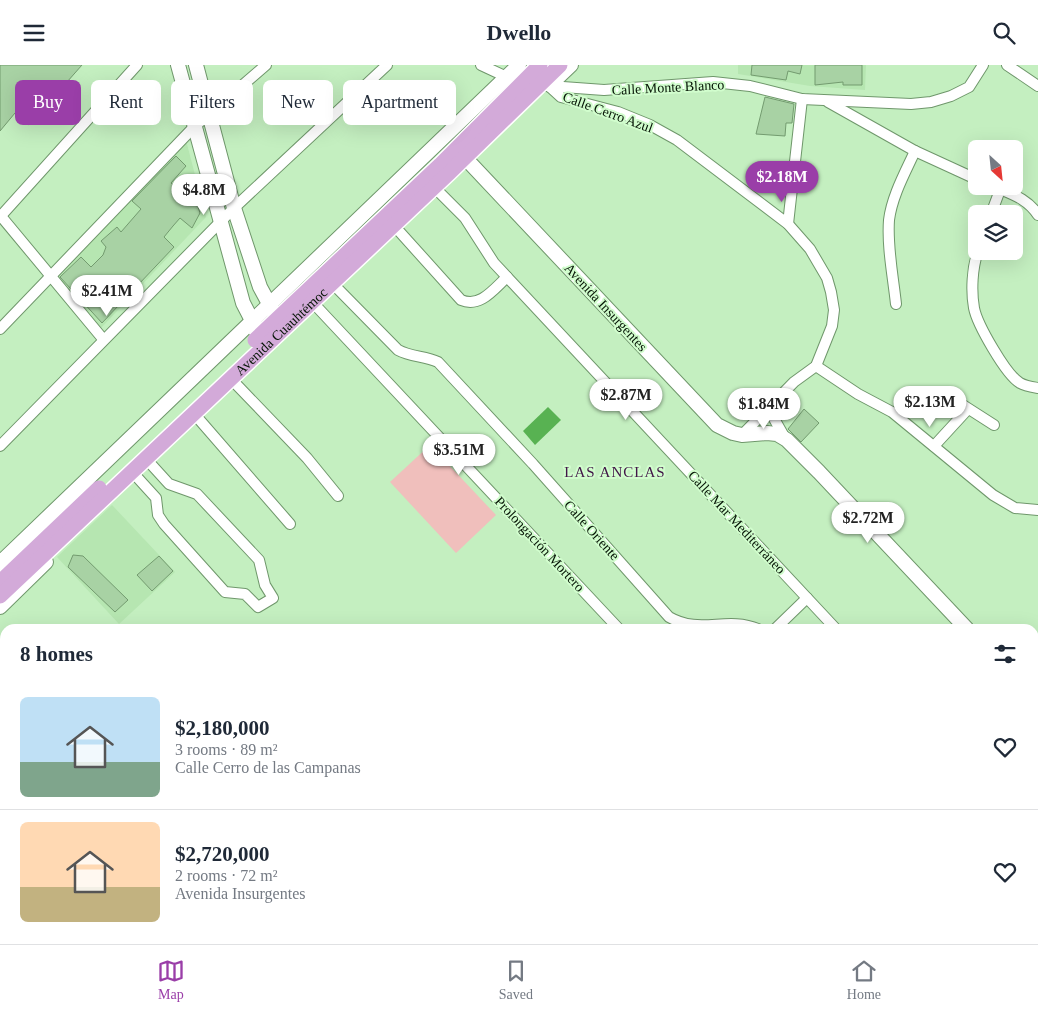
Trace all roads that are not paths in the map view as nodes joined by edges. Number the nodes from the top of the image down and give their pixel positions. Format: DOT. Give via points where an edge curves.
graph roads {
  1 [pos="137,65"];
  2 [pos="178,65"];
  3 [pos="196,65"];
  4 [pos="266,65"];
  5 [pos="387,65"];
  6 [pos="481,65"];
  7 [pos="519,65"];
  8 [pos="540,65"];
  9 [pos="552,65"];
  10 [pos="560,65"];
  11 [pos="571,65"];
  12 [pos="983,65"];
  13 [pos="1007,65"];
  14 [pos="507,78"];
  15 [pos="200,80"];
  16 [pos="249,80"];
  17 [pos="549,86"];
  18 [pos="1038,86"];
  19 [pos="802,99"];
  20 [pos="825,101"];
  21 [pos="196,125"];
  22 [pos="213,125"];
  23 [pos="194,127"];
  24 [pos="915,151"];
  25 [pos="470,163"];
  26 [pos="968,175"];
  27 [pos="440,192"];
  28 [pos="1011,195"];
  29 [pos="234,208"];
  30 [pos="1038,215"];
  31 [pos="0,216"];
  32 [pos="221,221"];
  33 [pos="788,224"];
  34 [pos="398,230"];
  35 [pos="975,260"];
  36 [pos="51,277"];
  37 [pos="507,277"];
  38 [pos="337,288"];
  39 [pos="896,304"];
  40 [pos="270,306"];
  41 [pos="317,307"];
  42 [pos="253,323"];
  43 [pos="0,329"];
  44 [pos="287,335"];
  45 [pos="103,339"];
  46 [pos="270,351"];
  47 [pos="816,366"];
  48 [pos="234,383"];
  49 [pos="1038,388"];
  50 [pos="955,400"];
  51 [pos="768,408"];
  52 [pos="968,409"];
  53 [pos="197,417"];
  54 [pos="994,425"];
  55 [pos="742,435"];
  56 [pos="787,441"];
  57 [pos="0,446"];
  58 [pos="934,447"];
  59 [pos="150,462"];
  60 [pos="136,476"];
  61 [pos="338,496"];
  62 [pos="1038,510"];
  63 [pos="290,524"];
  64 [pos="0,563"];
  65 [pos="0,582"];
  66 [pos="0,596"];
  67 [pos="807,597"];
  68 [pos="0,607"];
  69 [pos="614,624"];
  70 [pos="682,624"];
  71 [pos="723,624"];
  72 [pos="740,624"];
  73 [pos="780,624"];
  74 [pos="831,624"];
  75 [pos="962,624"];
  1 -- 31 [label="street"];
  2 -- 23 [label="street"];
  3 -- 15 [label="street"];
  4 -- 16 [label="street"];
  5 -- 29 [label="street"];
  6 -- 14 [label="street, Calle Cerro Azul"];
  7 -- 14 [label="street"];
  8 -- 65 [label="main road, Avenida Cuauhtémoc, bridge" via="440,165"];
  9 -- 17 [label="street"];
  10 -- 66 [label="main road, Avenida Cuauhtémoc, bridge"];
  11 -- 17 [label="street"];
  12 -- 20 [label="street" via="969,87 931,102"];
  13 -- 18 [label="street"];
  14 -- 17 [label="street, Calle Cerro Azul"];
  14 -- 40 [label="street"];
  17 -- 19 [label="street, Calle Monte Blanco" via="594,90 713,82 750,86"];
  17 -- 25 [label="street"];
  17 -- 33 [label="street, Calle Cerro Azul" via="561,97 618,112 670,136"];
  19 -- 20 [label="street, Calle Monte Blanco"];
  19 -- 33 [label="street"];
  20 -- 24 [label="street, Calle Monte Blanco"];
  21 -- 23 [label="street"];
  22 -- 29 [label="street"];
  23 -- 32 [label="street"];
  23 -- 36 [label="street"];
  24 -- 26 [label="street, Calle Monte Blanco"];
  24 -- 39 [label="street" via="889,219"];
  25 -- 27 [label="street"];
  25 -- 55 [label="street, Avenida Insurgentes" via="717,425"];
  27 -- 34 [label="street"];
  27 -- 37 [label="street, Calle Mar Mediterráneo" via="465,217 494,263"];
  28 -- 30 [label="street" via="1031,204"];
  29 -- 32 [label="street"];
  29 -- 40 [label="street" via="260,287"];
  31 -- 36 [label="street"];
  32 -- 42 [label="street" via="243,303"];
  32 -- 45 [label="street"];
  33 -- 47 [label="street, Calle Cerro Azul" via="810,249 827,278 831,292 832,326"];
  34 -- 37 [label="street" via="461,300 479,302"];
  34 -- 38 [label="street"];
  35 -- 49 [label="street" via="973,293 978,321 1012,376 1020,383"];
  36 -- 43 [label="street"];
  36 -- 45 [label="street"];
  37 -- 67 [label="street, Calle Mar Mediterráneo"];
  38 -- 41 [label="street"];
  38 -- 70 [label="street, Calle Oriente" via="398,350 438,362 670,617"];
  40 -- 42 [label="street"];
  40 -- 44 [label="street"];
  41 -- 44 [label="street"];
  41 -- 69 [label="street, Prolongación Mortero"];
  42 -- 46 [label="street"];
  42 -- 64 [label="street"];
  44 -- 46 [label="street"];
  45 -- 57 [label="street"];
  46 -- 48 [label="street"];
  47 -- 51 [label="street"];
  47 -- 58 [label="street" via="858,395 892,412"];
  48 -- 53 [label="street"];
  48 -- 61 [label="street" via="307,458"];
  50 -- 52 [label="street"];
  51 -- 55 [label="street"];
  51 -- 56 [label="street"];
  52 -- 54 [label="street"];
  52 -- 58 [label="street"];
  53 -- 59 [label="street"];
  53 -- 63 [label="street"];
  55 -- 56 [label="street, Avenida Insurgentes" via="777,434"];
  56 -- 75 [label="street, Avenida Insurgentes" via="820,471"];
  58 -- 62 [label="street" via="993,495 1015,508"];
  59 -- 60 [label="street"];
  59 -- 60 [label="street" via="169,484 197,494 259,560 265,585 273,598 258,607 245,594 226,592 164,524 158,515 156,498"];
  60 -- 68 [label="street"];
  67 -- 73 [label="street"];
  67 -- 74 [label="street, Calle Mar Mediterráneo"];
  71 -- 72 [label="street, Calle Oriente"];
}
